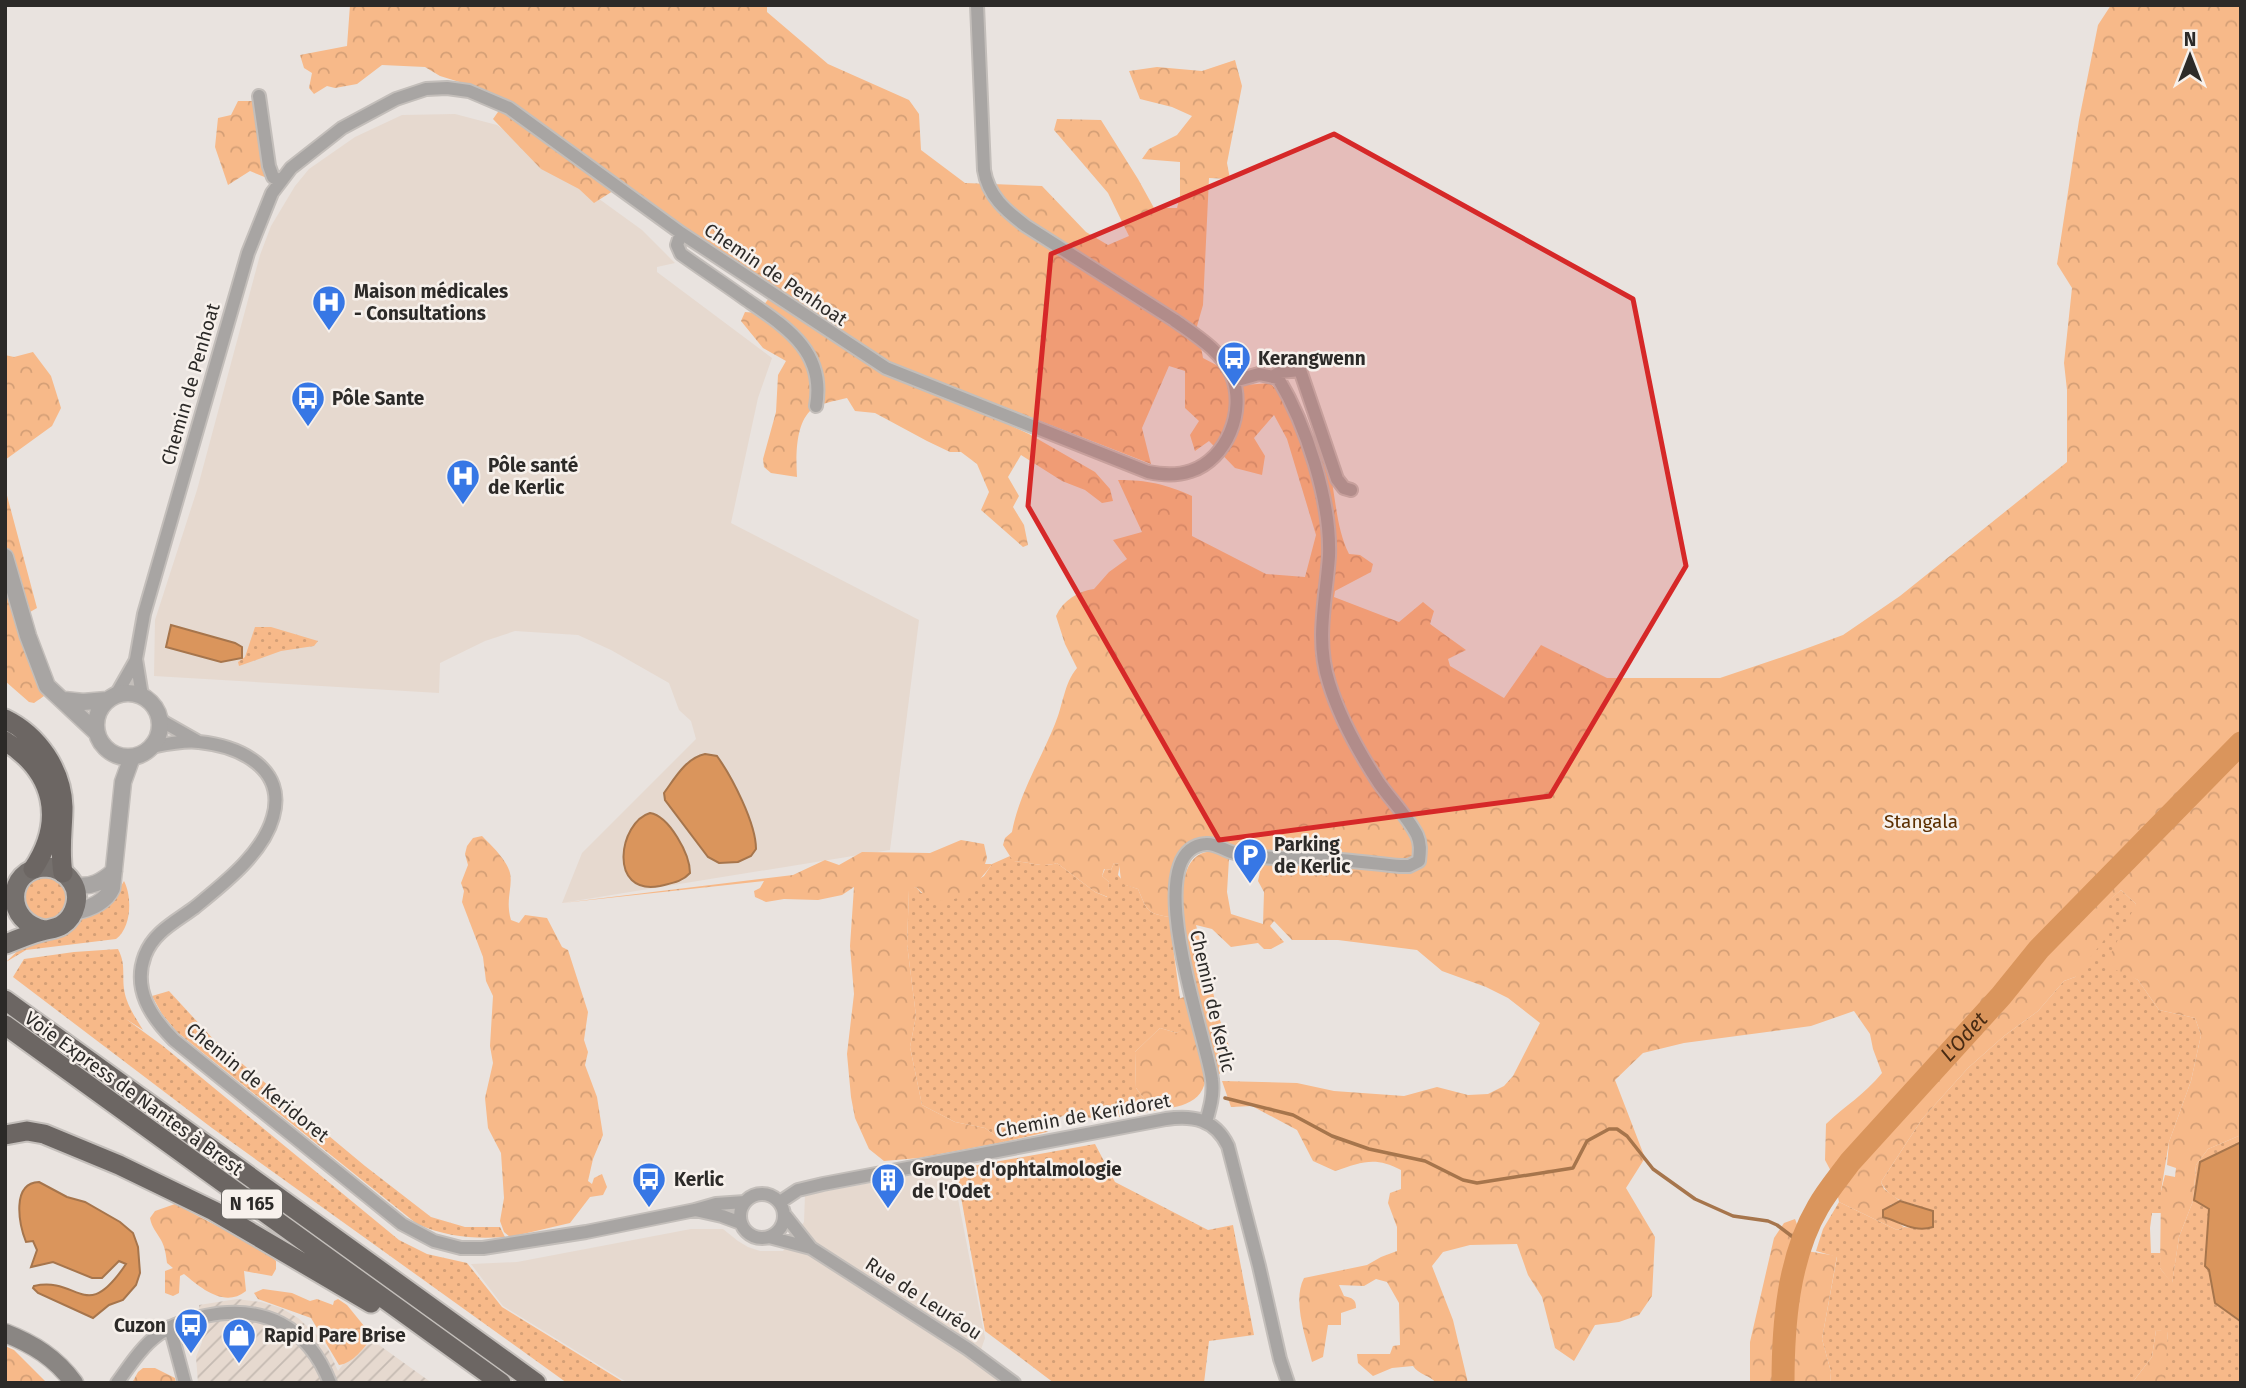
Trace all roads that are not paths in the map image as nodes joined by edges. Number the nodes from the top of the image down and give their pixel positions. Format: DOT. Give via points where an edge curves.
graph roads {
  1 [pos="977,5"];
  2 [pos="259,96"];
  3 [pos="280,181"];
  4 [pos="681,233"];
  5 [pos="1273,377"];
  6 [pos="1234,381"];
  7 [pos="816,406"];
  8 [pos="1352,490"];
  9 [pos="5,557"];
  10 [pos="136,659"];
  11 [pos="142,696"];
  12 [pos="111,698"];
  13 [pos="64,700"];
  14 [pos="5,719"];
  15 [pos="160,720"];
  16 [pos="96,732"];
  17 [pos="5,741"];
  18 [pos="197,741"];
  19 [pos="151,747"];
  20 [pos="109,751"];
  21 [pos="132,757"];
  22 [pos="123,782"];
  23 [pos="33,869"];
  24 [pos="114,871"];
  25 [pos="69,879"];
  26 [pos="16,910"];
  27 [pos="74,912"];
  28 [pos="45,930"];
  29 [pos="6,945"];
  30 [pos="7,1001"];
  31 [pos="5,1026"];
  32 [pos="1206,1122"];
  33 [pos="5,1135"];
  34 [pos="745,1202"];
  35 [pos="782,1208"];
  36 [pos="695,1210"];
  37 [pos="741,1223"];
  38 [pos="769,1237"];
  39 [pos="811,1248"];
  40 [pos="170,1327"];
  41 [pos="5,1333"];
  42 [pos="500,1382"];
  43 [pos="74,1383"];
  44 [pos="120,1383"];
  45 [pos="185,1383"];
  46 [pos="330,1383"];
  47 [pos="536,1383"];
  48 [pos="1014,1383"];
  49 [pos="1288,1383"];
  1 -- 6 [label="street" via="985,174 994,196 1026,226 1197,336 1223,361"];
  2 -- 3 [label="street" via="269,166"];
  3 -- 4 [label="street, Chemin de Penhoat" via="314,148 368,112 418,91 459,89 509,108"];
  3 -- 10 [label="street, Chemin de Penhoat" via="245,264 149,594"];
  4 -- 6 [label="street, Chemin de Penhoat" via="886,368 1148,472 1186,472 1216,454 1234,421"];
  4 -- 7 [label="street" via="677,244 681,254 779,322 805,348 817,378"];
  5 -- 6 [label="street" via="1259,374"];
  5 -- 8 [label="street" via="1300,370 1337,480"];
  5 -- 32 [label="street, Chemin de Kerlic" via="1286,391 1311,453 1323,505 1329,554 1321,654 1329,684 1350,735 1416,833 1421,849 1419,861 1409,866 1263,858 1207,844 1186,854 1176,878 1175,914 1211,1072"];
  9 -- 13 [label="street" via="45,682"];
  10 -- 11 [label="street, Chemin de Penhoat"];
  10 -- 12 [label="street, Chemin de Penhoat"];
  11 -- 12 [label="street" via="124,693"];
  11 -- 15 [label="street"];
  12 -- 13 [label="street"];
  12 -- 16 [label="street" via="97,714"];
  13 -- 16 [label="street"];
  14 -- 25 [label="highway" via="38,744 54,773 62,797 60,848"];
  15 -- 18 [label="street, Chemin de Keridoret"];
  15 -- 19 [label="street"];
  16 -- 20 [label="street"];
  17 -- 23 [label="highway" via="38,768 48,789 49,839"];
  18 -- 19 [label="street, Chemin de Keridoret"];
  18 -- 36 [label="street, Chemin de Keridoret" via="258,762 271,782 275,807 270,827 252,852 166,927 147,952 142,992 155,1018 174,1040 402,1224 434,1241 461,1248 506,1245"];
  19 -- 21 [label="street"];
  20 -- 21 [label="street"];
  20 -- 22 [label="street"];
  21 -- 22 [label="street"];
  22 -- 24 [label="street"];
  23 -- 25 [label="main road" via="50,867"];
  23 -- 26 [label="main road" via="15,890"];
  24 -- 25 [label="street" via="98,883 82,887"];
  24 -- 27 [label="street" via="106,898"];
  25 -- 27 [label="main road"];
  26 -- 28 [label="main road" via="27,924"];
  26 -- 29 [label="main road"];
  27 -- 28 [label="main road" via="61,925"];
  28 -- 29 [label="main road"];
  30 -- 47 [label="highway, Voie Express de Nantes à Brest / N 165"];
  31 -- 42 [label="highway, Voie Express de Nantes à Brest / N 165"];
  32 -- 35 [label="street, Chemin de Keridoret" via="1188,1117 1166,1119 807,1187 790,1194"];
  32 -- 49 [label="street" via="1221,1133 1227,1146"];
  33 -- 42 [label="highway" via="27,1131 53,1136 176,1192 267,1241"];
  34 -- 35 [label="street" via="762,1194 775,1198"];
  34 -- 36 [label="street, Chemin de Keridoret"];
  34 -- 37 [label="street"];
  35 -- 38 [label="street" via="781,1229"];
  35 -- 39 [label="street, Rue de Leuréou"];
  36 -- 37 [label="street, Chemin de Keridoret"];
  37 -- 38 [label="street" via="750,1235"];
  38 -- 39 [label="street, Rue de Leuréou"];
  39 -- 48 [label="street, Rue de Leuréou"];
  40 -- 44 [label="street" via="148,1343"];
  40 -- 45 [label="street"];
  40 -- 46 [label="street" via="223,1313 270,1318 304,1341"];
  41 -- 43 [label="main road" via="49,1356"];
}
